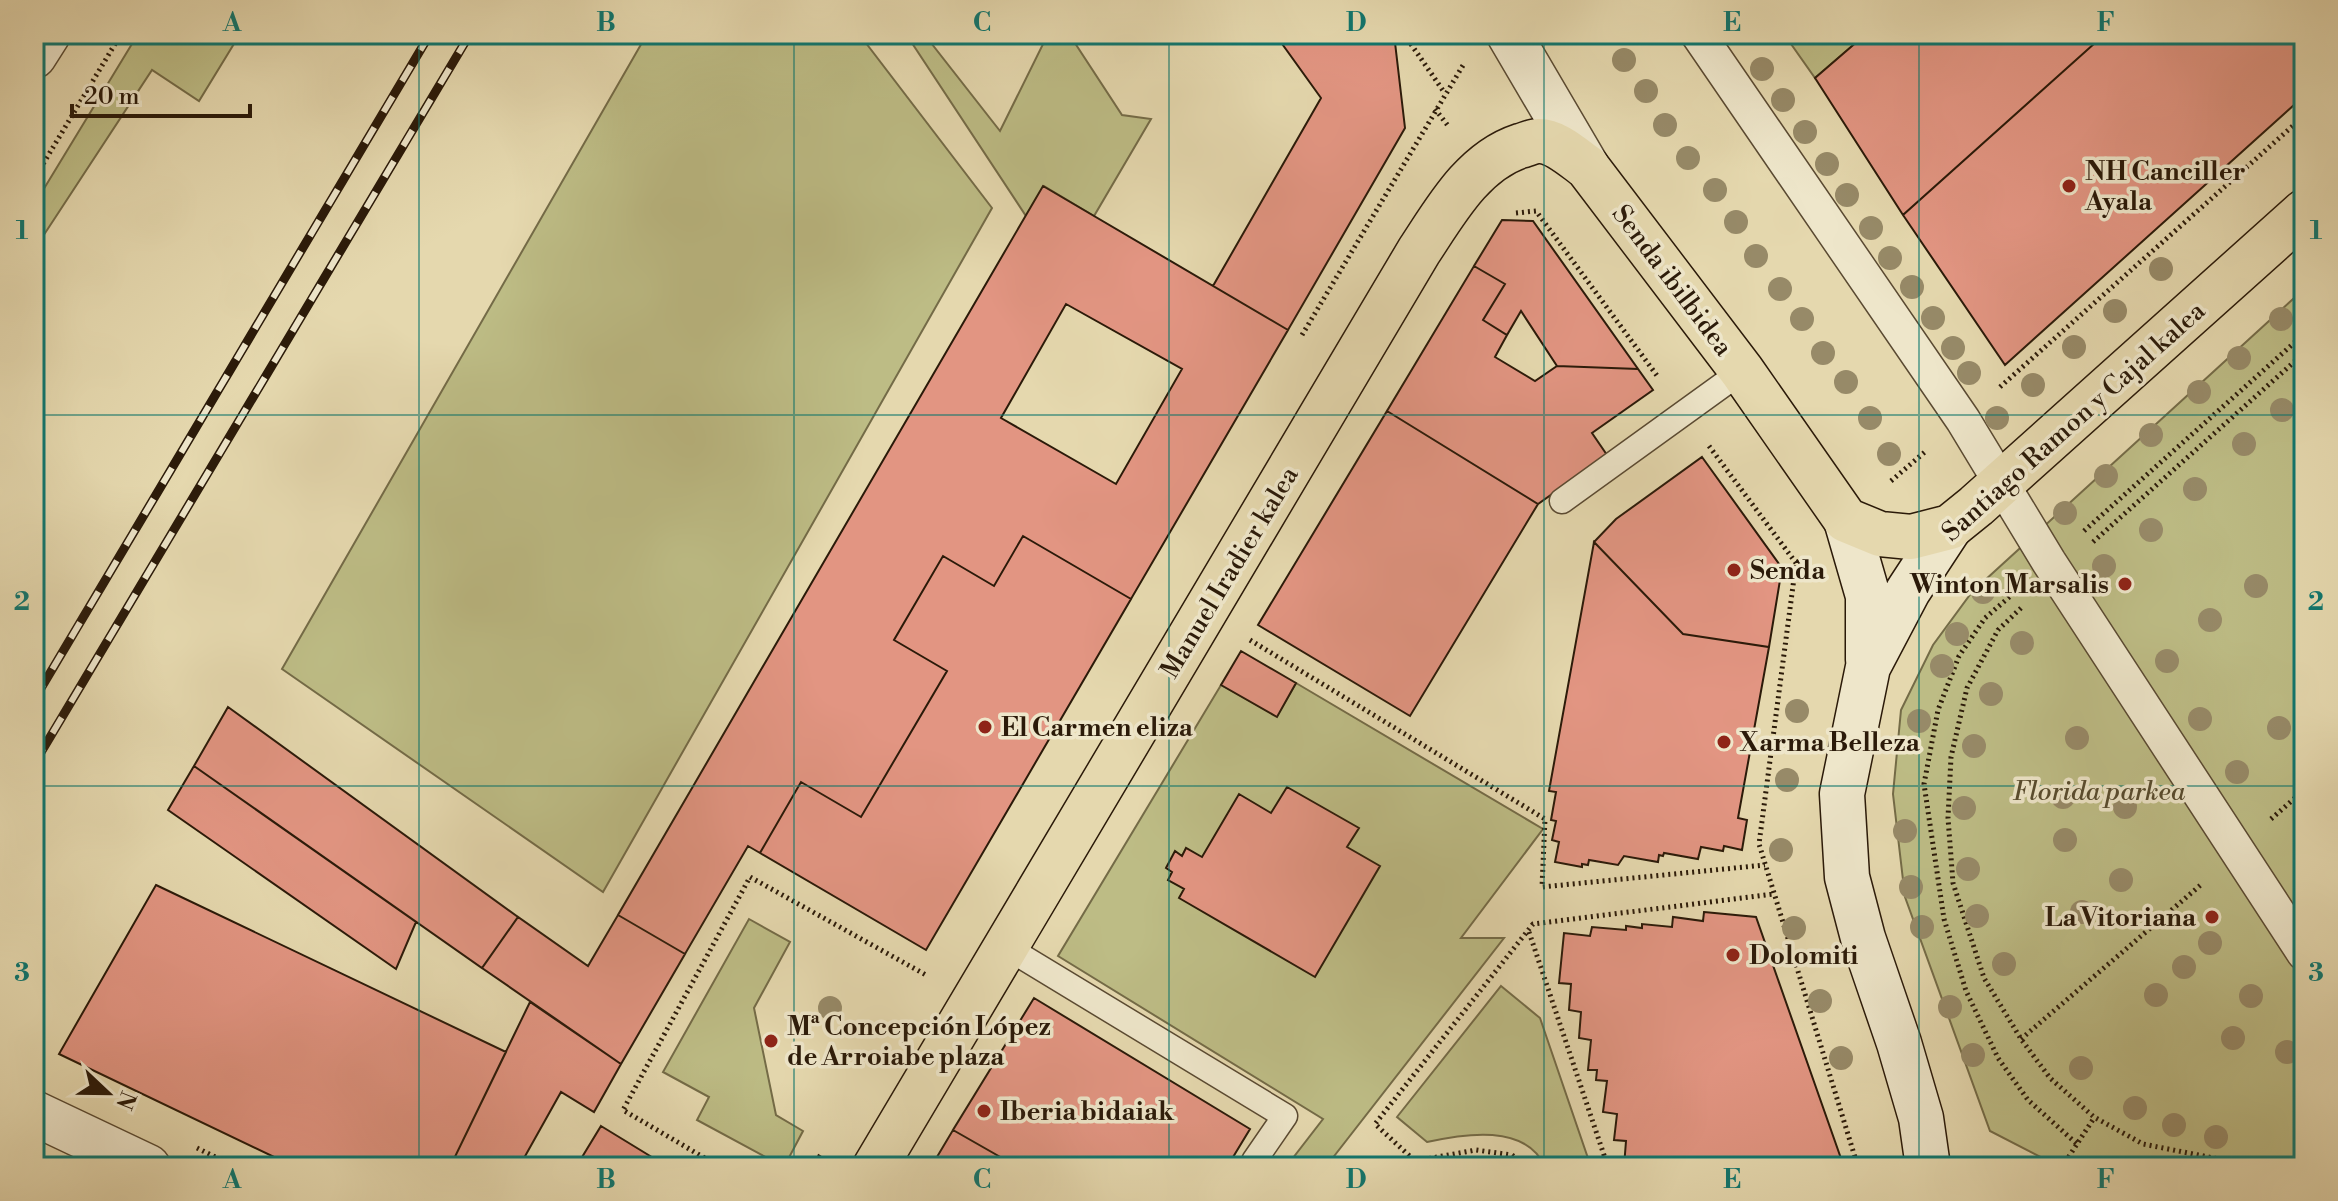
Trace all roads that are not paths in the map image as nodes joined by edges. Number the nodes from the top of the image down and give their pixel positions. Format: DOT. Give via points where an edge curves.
graph roads {
  1 [pos="48,34"];
  2 [pos="1509,34"];
  3 [pos="1698,34"];
  4 [pos="34,56"];
  5 [pos="1587,167"];
  6 [pos="2304,212"];
  7 [pos="1742,371"];
  8 [pos="2000,484"];
  9 [pos="1562,501"];
  10 [pos="1846,520"];
  11 [pos="1950,527"];
  12 [pos="1868,667"];
  13 [pos="1006,947"];
  14 [pos="2304,953"];
  15 [pos="34,1113"];
  16 [pos="1254,1161"];
  17 [pos="148,1167"];
  18 [pos="875,1167"];
  19 [pos="1928,1167"];
  1 -- 4 [label="main road"];
  2 -- 5 [label="main road, Senda ibilbidea"];
  3 -- 8 [label="street" via="1963,420"];
  5 -- 7 [label="main road, Senda ibilbidea"];
  5 -- 13 [label="main road, Manuel Iradier kalea" via="1539,140 1489,163 1457,194"];
  6 -- 8 [label="main road, Santiago Ramon y Cajal kalea"];
  7 -- 9 [label="lane"];
  7 -- 10 [label="main road, Senda ibilbidea"];
  8 -- 11 [label="main road, Santiago Ramon y Cajal kalea"];
  8 -- 14 [label="street"];
  10 -- 11 [label="main road" via="1880,534 1911,537"];
  10 -- 12 [label="main road, Senda ibilbidea" via="1868,596"];
  11 -- 12 [label="main road, Santiago Ramon y Cajal kalea"];
  12 -- 19 [label="main road, Santiago Ramon y Cajal kalea" via="1842,794 1847,877 1921,1118"];
  13 -- 16 [label="lane" via="1285,1116"];
  13 -- 18 [label="main road, Manuel Iradier kalea"];
  15 -- 17 [label="main road"];
}
